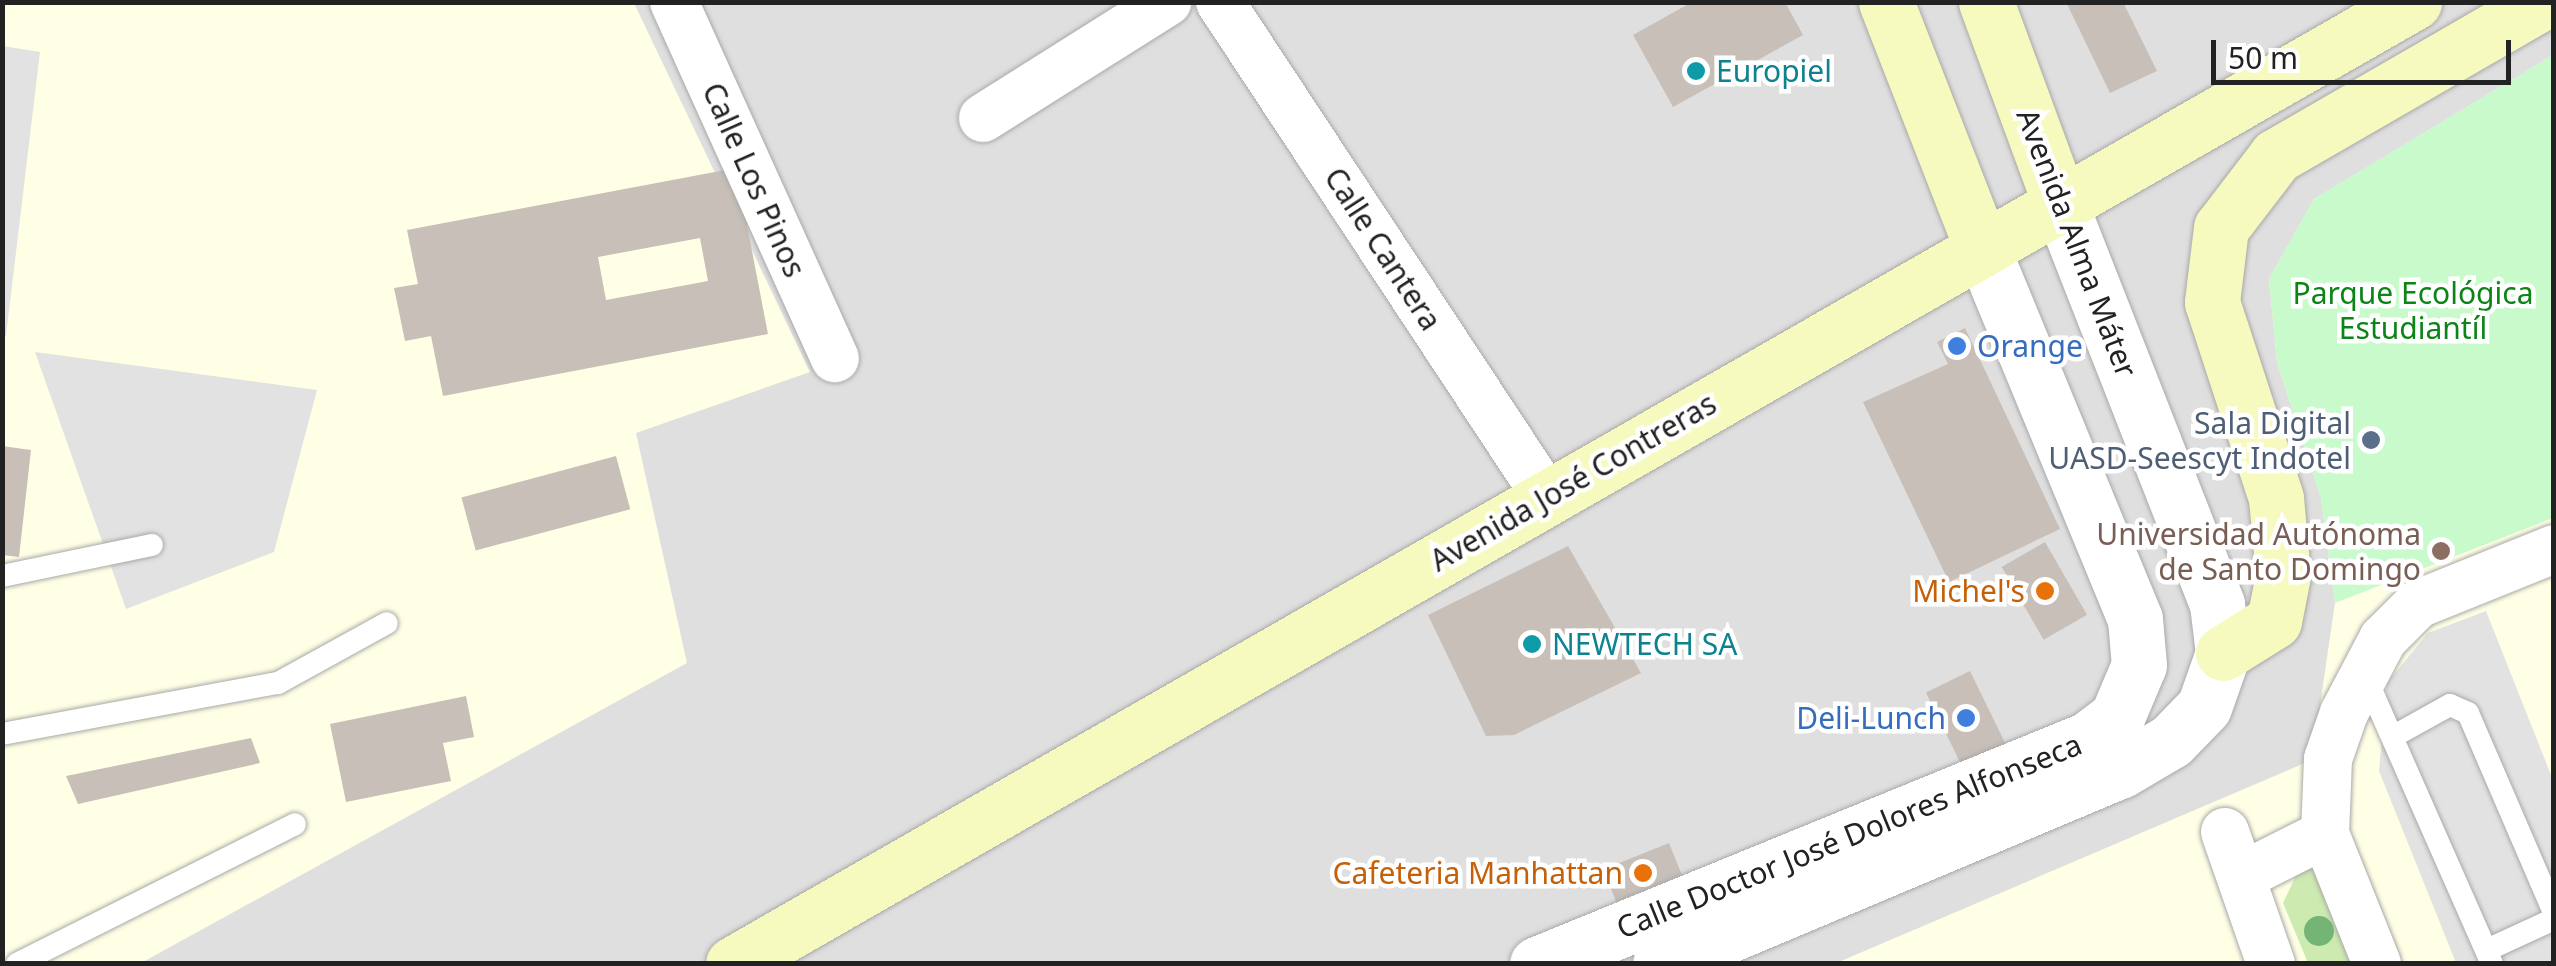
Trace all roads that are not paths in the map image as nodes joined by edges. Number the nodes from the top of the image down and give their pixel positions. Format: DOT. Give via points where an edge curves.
graph roads {
  1 [pos="674,2"];
  2 [pos="1166,2"];
  3 [pos="1220,2"];
  4 [pos="1886,2"];
  5 [pos="1986,2"];
  6 [pos="2414,2"];
  7 [pos="2543,2"];
  8 [pos="984,118"];
  9 [pos="2060,203"];
  10 [pos="1982,248"];
  11 [pos="835,358"];
  12 [pos="1546,496"];
  13 [pos="152,545"];
  14 [pos="2554,549"];
  15 [pos="2,576"];
  16 [pos="388,623"];
  17 [pos="2223,653"];
  18 [pos="2362,670"];
  19 [pos="2,734"];
  20 [pos="2394,736"];
  21 [pos="295,824"];
  22 [pos="2225,832"];
  23 [pos="2325,834"];
  24 [pos="2242,876"];
  25 [pos="2554,916"];
  26 [pos="2,952"];
  27 [pos="2489,957"];
  28 [pos="13,964"];
  29 [pos="733,964"];
  30 [pos="1537,964"];
  31 [pos="1660,964"];
  32 [pos="2271,964"];
  33 [pos="2377,964"];
  1 -- 11 [label="street, Calle Los Pinos"];
  2 -- 8 [label="street"];
  3 -- 12 [label="street, Calle Cantera"];
  4 -- 10 [label="main road"];
  5 -- 9 [label="main road, Avenida Alma Máter"];
  6 -- 9 [label="main road, Avenida José Contreras"];
  7 -- 17 [label="main road" via="2276,156 2221,228 2212,302 2276,498 2284,575 2274,621"];
  9 -- 10 [label="main road, Avenida José Contreras"];
  9 -- 17 [label="street, Avenida Alma Máter" via="2217,604"];
  10 -- 12 [label="main road, Avenida José Contreras"];
  10 -- 30 [label="street, Calle Doctor José Dolores Alfonseca" via="2135,619 2134,688 2088,739"];
  12 -- 29 [label="main road, Avenida José Contreras"];
  13 -- 15 [label="lane"];
  14 -- 18 [label="street" via="2418,604"];
  16 -- 19 [label="lane" via="278,683"];
  17 -- 31 [label="street, Calle Doctor José Dolores Alfonseca" via="2204,707 2172,741 2120,771"];
  18 -- 20 [label="lane"];
  18 -- 23 [label="street" via="2328,759"];
  20 -- 25 [label="lane" via="2450,705 2468,713"];
  20 -- 27 [label="lane" via="2394,757"];
  21 -- 28 [label="lane"];
  22 -- 24 [label="street"];
  23 -- 24 [label="street"];
  23 -- 33 [label="street"];
  24 -- 32 [label="street"];
  25 -- 27 [label="lane"];
  26 -- 28 [label="lane"];
}
